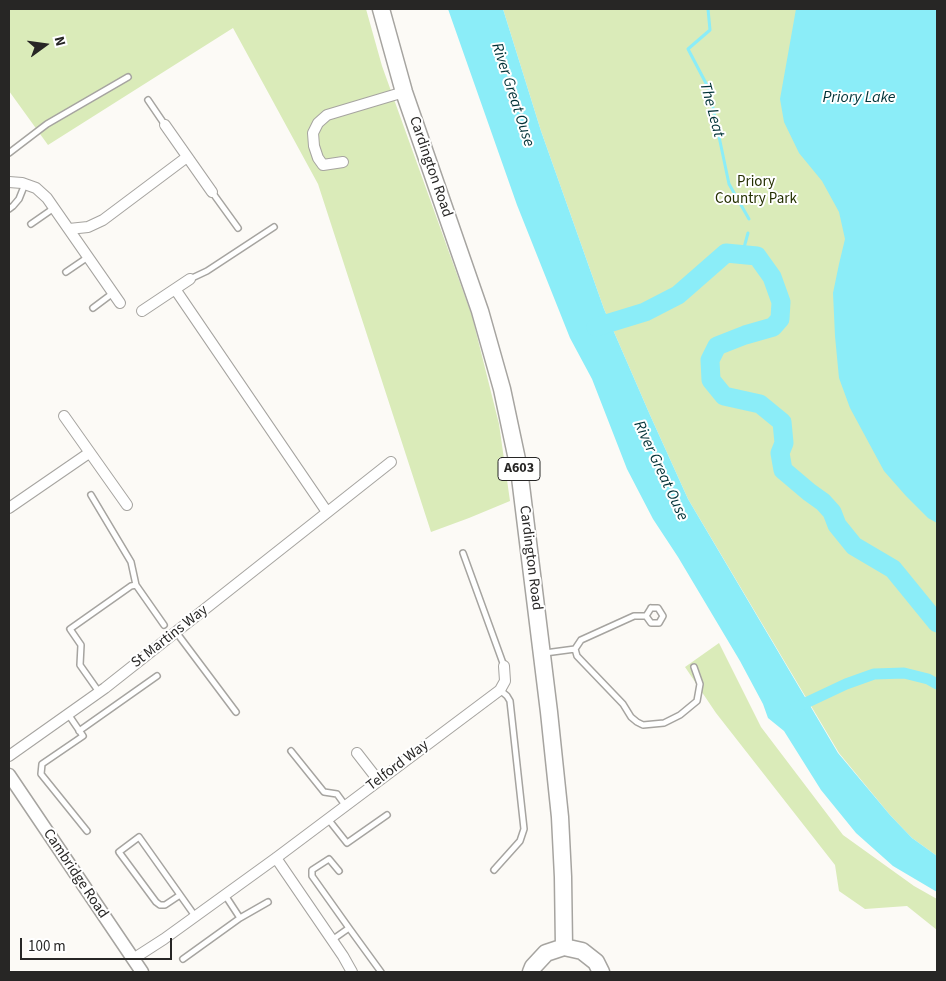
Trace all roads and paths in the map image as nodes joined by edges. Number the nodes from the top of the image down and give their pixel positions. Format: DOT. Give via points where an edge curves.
graph roads {
  1 [pos="380,9"];
  2 [pos="128,77"];
  3 [pos="404,92"];
  4 [pos="148,100"];
  5 [pos="166,125"];
  6 [pos="9,153"];
  7 [pos="187,157"];
  8 [pos="343,162"];
  9 [pos="9,182"];
  10 [pos="25,184"];
  11 [pos="212,192"];
  12 [pos="54,208"];
  13 [pos="9,209"];
  14 [pos="31,224"];
  15 [pos="274,227"];
  16 [pos="238,228"];
  17 [pos="69,229"];
  18 [pos="88,256"];
  19 [pos="66,272"];
  20 [pos="190,279"];
  21 [pos="175,290"];
  22 [pos="113,293"];
  23 [pos="120,303"];
  24 [pos="93,308"];
  25 [pos="142,311"];
  26 [pos="64,416"];
  27 [pos="89,453"];
  28 [pos="391,462"];
  29 [pos="91,495"];
  30 [pos="126,505"];
  31 [pos="9,508"];
  32 [pos="328,512"];
  33 [pos="464,553"];
  34 [pos="136,585"];
  35 [pos="646,616"];
  36 [pos="164,625"];
  37 [pos="176,632"];
  38 [pos="575,649"];
  39 [pos="542,654"];
  40 [pos="504,666"];
  41 [pos="694,667"];
  42 [pos="158,676"];
  43 [pos="500,690"];
  44 [pos="99,692"];
  45 [pos="236,712"];
  46 [pos="68,714"];
  47 [pos="79,731"];
  48 [pos="291,751"];
  49 [pos="357,753"];
  50 [pos="9,756"];
  51 [pos="9,775"];
  52 [pos="378,780"];
  53 [pos="345,805"];
  54 [pos="387,815"];
  55 [pos="328,818"];
  56 [pos="87,831"];
  57 [pos="276,858"];
  58 [pos="494,870"];
  59 [pos="339,871"];
  60 [pos="180,895"];
  61 [pos="224,895"];
  62 [pos="268,902"];
  63 [pos="196,916"];
  64 [pos="240,918"];
  65 [pos="349,928"];
  66 [pos="332,940"];
  67 [pos="564,947"];
  68 [pos="133,959"];
  69 [pos="183,959"];
  70 [pos="142,972"];
  71 [pos="352,972"];
  72 [pos="381,972"];
  73 [pos="531,972"];
  74 [pos="601,972"];
  1 -- 3 [label="main road, Cardington Road / A603"];
  2 -- 6 [label="lane" via="47,124"];
  3 -- 8 [label="street" via="327,115 318,122 313,133 318,158 323,165"];
  3 -- 39 [label="main road, Cardington Road / A603" via="480,311 502,389 519,469"];
  4 -- 5 [label="lane"];
  5 -- 7 [label="street"];
  7 -- 11 [label="street"];
  7 -- 17 [label="street" via="104,220 88,227"];
  9 -- 10 [label="street"];
  10 -- 12 [label="street" via="36,188"];
  10 -- 13 [label="lane" via="19,199"];
  11 -- 16 [label="lane"];
  12 -- 14 [label="lane"];
  12 -- 17 [label="street"];
  15 -- 20 [label="lane"];
  17 -- 18 [label="street"];
  18 -- 19 [label="lane"];
  18 -- 22 [label="street"];
  20 -- 21 [label="street"];
  21 -- 25 [label="street"];
  21 -- 32 [label="street"];
  22 -- 23 [label="street"];
  22 -- 24 [label="lane"];
  26 -- 27 [label="street"];
  27 -- 30 [label="street"];
  27 -- 31 [label="street"];
  28 -- 32 [label="street, St Martins Way"];
  29 -- 34 [label="lane" via="131,562"];
  32 -- 37 [label="street, St Martins Way"];
  33 -- 40 [label="lane"];
  34 -- 36 [label="lane"];
  34 -- 44 [label="lane" via="70,629 81,645 80,665"];
  35 -- 38 [label="lane" via="634,616 581,640"];
  37 -- 44 [label="street, St Martins Way"];
  37 -- 45 [label="lane"];
  38 -- 39 [label="lane"];
  38 -- 41 [label="lane" via="577,656 623,704 632,718 643,725 664,723 697,701 700,684"];
  39 -- 67 [label="main road, Cardington Road / A603" via="560,817"];
  40 -- 43 [label="street" via="505,681"];
  42 -- 47 [label="lane"];
  43 -- 52 [label="street, Telford Way"];
  43 -- 58 [label="lane" via="510,701 524,829 520,841"];
  44 -- 46 [label="street, St Martins Way"];
  46 -- 47 [label="lane"];
  46 -- 50 [label="street, St Martins Way"];
  47 -- 56 [label="lane" via="83,736 42,764 41,774"];
  48 -- 53 [label="lane" via="324,792 337,794"];
  49 -- 52 [label="street"];
  51 -- 68 [label="street, Cambridge Road"];
  52 -- 53 [label="street, Telford Way"];
  53 -- 55 [label="street, Telford Way"];
  54 -- 55 [label="lane" via="347,843"];
  55 -- 57 [label="street, Telford Way"];
  57 -- 61 [label="street, Telford Way"];
  57 -- 66 [label="street"];
  59 -- 65 [label="lane" via="329,859 312,870 312,876"];
  60 -- 60 [label="lane" via="140,836 119,852 160,905"];
  60 -- 63 [label="lane"];
  61 -- 63 [label="street, Telford Way"];
  61 -- 64 [label="lane"];
  62 -- 64 [label="lane"];
  63 -- 68 [label="street, Telford Way"];
  64 -- 69 [label="lane"];
  65 -- 66 [label="lane"];
  65 -- 72 [label="lane"];
  66 -- 71 [label="street"];
  67 -- 73 [label="main road" via="546,953"];
  67 -- 74 [label="main road" via="582,951 596,962"];
  68 -- 70 [label="street, Cambridge Road"];
}
